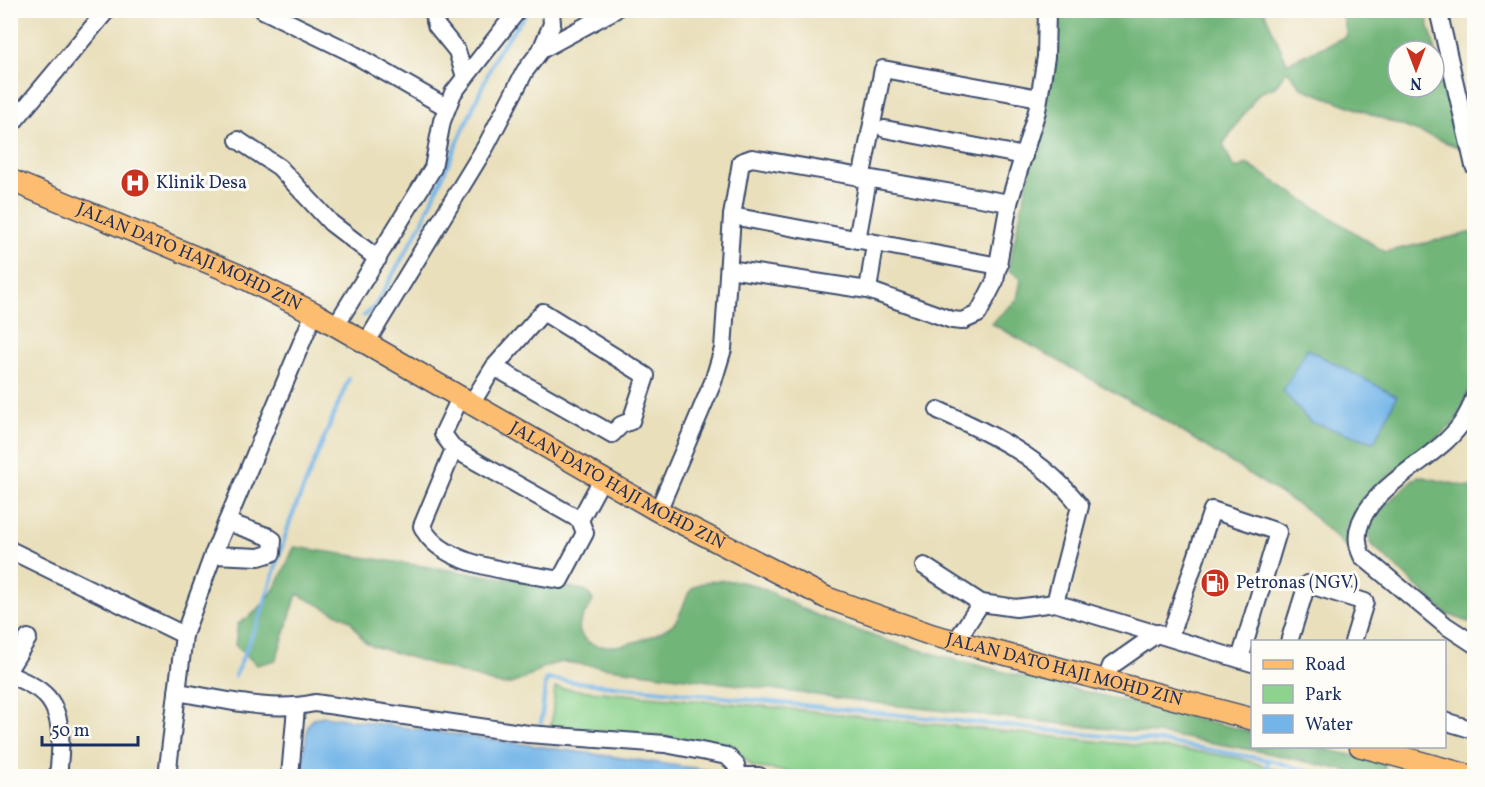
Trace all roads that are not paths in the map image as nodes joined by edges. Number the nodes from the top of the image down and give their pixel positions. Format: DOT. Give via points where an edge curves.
graph roads {
  1 [pos="108,10"];
  2 [pos="263,10"];
  3 [pos="432,10"];
  4 [pos="518,10"];
  5 [pos="551,10"];
  6 [pos="615,10"];
  7 [pos="1047,10"];
  8 [pos="1438,10"];
  9 [pos="542,50"];
  10 [pos="465,77"];
  11 [pos="1039,98"];
  12 [pos="446,107"];
  13 [pos="10,126"];
  14 [pos="885,129"];
  15 [pos="238,140"];
  16 [pos="1024,156"];
  17 [pos="1474,166"];
  18 [pos="865,179"];
  19 [pos="10,180"];
  20 [pos="1009,203"];
  21 [pos="732,216"];
  22 [pos="857,240"];
  23 [pos="875,244"];
  24 [pos="378,260"];
  25 [pos="999,266"];
  26 [pos="729,269"];
  27 [pos="868,290"];
  28 [pos="314,313"];
  29 [pos="336,325"];
  30 [pos="366,343"];
  31 [pos="494,367"];
  32 [pos="1474,398"];
  33 [pos="466,401"];
  34 [pos="938,410"];
  35 [pos="454,449"];
  36 [pos="602,479"];
  37 [pos="658,511"];
  38 [pos="580,520"];
  39 [pos="227,522"];
  40 [pos="10,550"];
  41 [pos="213,555"];
  42 [pos="924,566"];
  43 [pos="981,603"];
  44 [pos="1055,603"];
  45 [pos="184,634"];
  46 [pos="1164,635"];
  47 [pos="28,638"];
  48 [pos="1251,640"];
  49 [pos="1289,640"];
  50 [pos="1354,640"];
  51 [pos="956,641"];
  52 [pos="1251,641"];
  53 [pos="1474,644"];
  54 [pos="1246,661"];
  55 [pos="10,667"];
  56 [pos="10,675"];
  57 [pos="1106,680"];
  58 [pos="177,692"];
  59 [pos="296,708"];
  60 [pos="1251,719"];
  61 [pos="1446,722"];
  62 [pos="1474,730"];
  63 [pos="1366,748"];
  64 [pos="58,777"];
  65 [pos="167,777"];
  66 [pos="290,777"];
  67 [pos="738,777"];
  68 [pos="743,777"];
  69 [pos="759,777"];
  70 [pos="1471,777"];
  1 -- 13 [label="street"];
  2 -- 12 [label="street" via="348,51"];
  3 -- 10 [label="street" via="436,25 457,51"];
  4 -- 10 [label="street"];
  5 -- 9 [label="street" via="552,24"];
  6 -- 9 [label="street"];
  7 -- 11 [label="street" via="1046,57"];
  8 -- 17 [label="street"];
  9 -- 30 [label="street" via="525,71 486,146"];
  10 -- 12 [label="street"];
  11 -- 16 [label="street"];
  11 -- 18 [label="street" via="883,69"];
  12 -- 24 [label="street" via="433,168"];
  14 -- 16 [label="street"];
  15 -- 24 [label="street" via="279,168 330,222"];
  16 -- 20 [label="street"];
  18 -- 20 [label="street"];
  18 -- 21 [label="street" via="746,158 738,168"];
  18 -- 22 [label="street"];
  19 -- 28 [label="main road, JALAN DATO HAJI MOHD ZIN" via="236,274"];
  20 -- 25 [label="street"];
  21 -- 22 [label="street"];
  21 -- 26 [label="street"];
  22 -- 23 [label="street"];
  23 -- 25 [label="street"];
  23 -- 27 [label="street"];
  24 -- 29 [label="street"];
  25 -- 27 [label="street" via="978,314 962,321"];
  26 -- 27 [label="street"];
  26 -- 37 [label="street" via="723,349 713,382"];
  28 -- 29 [label="main road, JALAN DATO HAJI MOHD ZIN"];
  28 -- 39 [label="street"];
  29 -- 30 [label="main road, JALAN DATO HAJI MOHD ZIN"];
  30 -- 33 [label="main road, JALAN DATO HAJI MOHD ZIN"];
  31 -- 31 [label="street" via="612,434 631,421 646,376 543,312"];
  31 -- 33 [label="street"];
  32 -- 53 [label="street" via="1462,425 1447,441 1371,502 1356,533 1362,556 1445,626"];
  33 -- 35 [label="street" via="442,434"];
  33 -- 36 [label="main road, JALAN DATO HAJI MOHD ZIN"];
  34 -- 44 [label="street" via="999,437 1062,483 1080,506"];
  35 -- 38 [label="street"];
  35 -- 38 [label="street" via="422,526 426,536 450,554 473,564 560,580 585,532"];
  36 -- 37 [label="main road, JALAN DATO HAJI MOHD ZIN"];
  36 -- 38 [label="street"];
  37 -- 51 [label="main road, JALAN DATO HAJI MOHD ZIN" via="827,598 886,621"];
  39 -- 41 [label="street"];
  39 -- 41 [label="street" via="273,540 272,553 259,557"];
  40 -- 45 [label="street"];
  41 -- 45 [label="street"];
  42 -- 43 [label="street"];
  43 -- 44 [label="street" via="1016,608"];
  43 -- 51 [label="street"];
  44 -- 46 [label="street"];
  45 -- 58 [label="street"];
  46 -- 48 [label="street" via="1212,510 1278,532"];
  46 -- 54 [label="street"];
  46 -- 57 [label="street" via="1111,666"];
  47 -- 55 [label="street"];
  49 -- 50 [label="street" via="1307,584 1365,602"];
  51 -- 57 [label="main road, JALAN DATO HAJI MOHD ZIN"];
  52 -- 54 [label="street"];
  56 -- 64 [label="street" via="44,694 54,707 60,743"];
  57 -- 60 [label="main road, JALAN DATO HAJI MOHD ZIN"];
  58 -- 59 [label="street"];
  58 -- 65 [label="street"];
  59 -- 66 [label="street"];
  59 -- 67 [label="street" via="315,703 528,734 665,744 728,756 736,765"];
  61 -- 62 [label="street"];
  63 -- 70 [label="main road"];
  68 -- 69 [label="street"];
}
